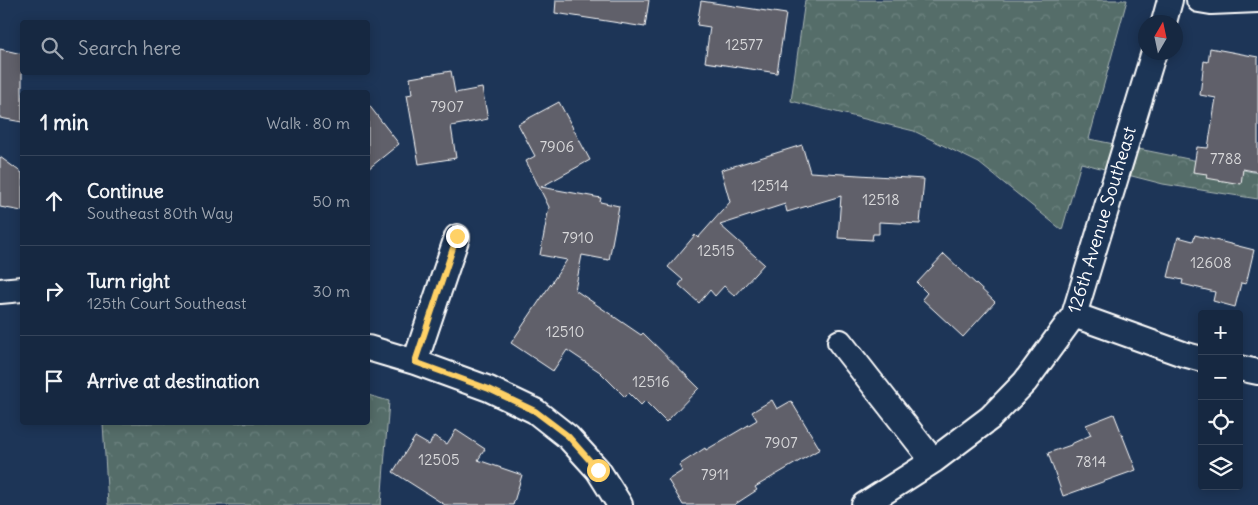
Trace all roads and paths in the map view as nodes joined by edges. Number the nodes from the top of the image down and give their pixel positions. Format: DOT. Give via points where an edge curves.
graph roads {
  1 [pos="1170,0"];
  2 [pos="1199,0"];
  3 [pos="1258,0"];
  4 [pos="1166,15"];
  5 [pos="1152,60"];
  6 [pos="457,236"];
  7 [pos="20,289"];
  8 [pos="0,291"];
  9 [pos="1074,315"];
  10 [pos="840,342"];
  11 [pos="370,349"];
  12 [pos="1198,358"];
  13 [pos="415,362"];
  14 [pos="1243,369"];
  15 [pos="1258,372"];
  16 [pos="933,461"];
  17 [pos="620,505"];
  18 [pos="864,505"];
  1 -- 4 [label="street"];
  2 -- 3 [label="street"];
  5 -- 9 [label="street, 126th Avenue Southeast"];
  6 -- 13 [label="street"];
  7 -- 8 [label="street"];
  9 -- 12 [label="street"];
  9 -- 16 [label="street, 126th Avenue Southeast" via="1025,382 990,418"];
  10 -- 16 [label="street"];
  11 -- 13 [label="street"];
  13 -- 17 [label="street" via="489,389 535,411 568,436 598,470"];
  14 -- 15 [label="street"];
  16 -- 18 [label="street, 126th Avenue Southeast"];
}
